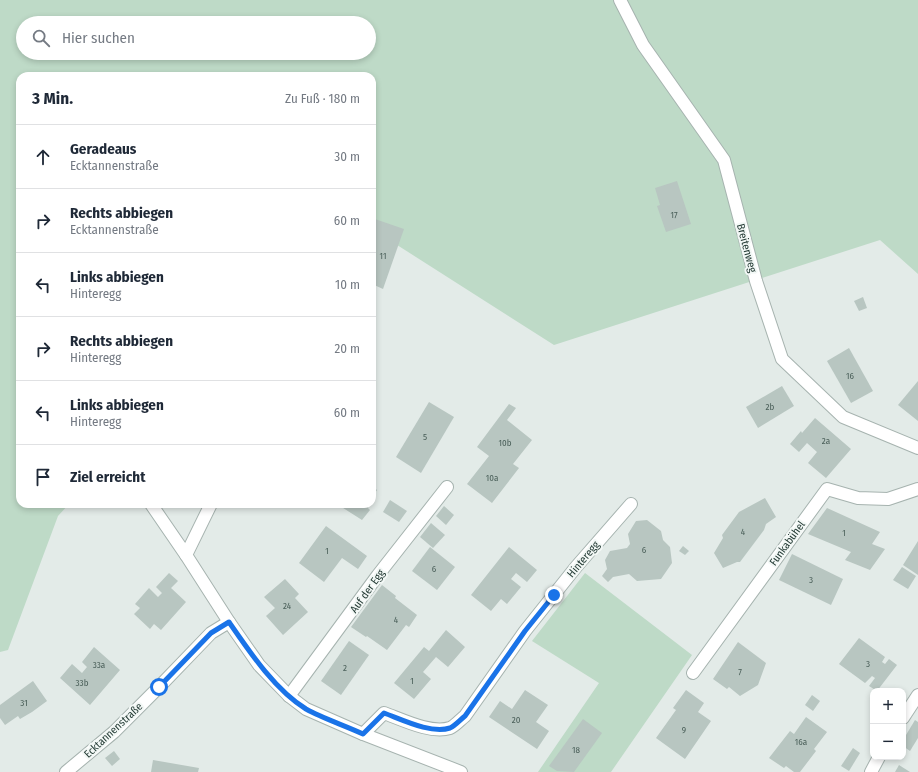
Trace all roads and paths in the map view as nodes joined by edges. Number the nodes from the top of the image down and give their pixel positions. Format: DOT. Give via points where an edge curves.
graph roads {
  1 [pos="620,0"];
  2 [pos="918,448"];
  3 [pos="447,487"];
  4 [pos="918,489"];
  5 [pos="631,504"];
  6 [pos="154,508"];
  7 [pos="208,508"];
  8 [pos="186,555"];
  9 [pos="229,622"];
  10 [pos="693,673"];
  11 [pos="918,695"];
  12 [pos="290,696"];
  13 [pos="906,713"];
  14 [pos="363,734"];
  15 [pos="877,760"];
  16 [pos="66,772"];
  17 [pos="461,772"];
  18 [pos="871,772"];
  1 -- 2 [label="street, Breitenweg" via="643,45 724,160 756,281 782,359 843,417"];
  3 -- 12 [label="street, Auf der Egg" via="378,575"];
  4 -- 10 [label="street, Funkabühel" via="888,499 858,498 827,489"];
  5 -- 14 [label="street, Hinteregg" via="525,631 465,716 452,727 439,730 384,713"];
  6 -- 8 [label="street"];
  7 -- 8 [label="street"];
  8 -- 9 [label="street"];
  9 -- 12 [label="street" via="259,665"];
  9 -- 16 [label="street, Ecktannenstraße" via="211,633 114,732"];
  11 -- 13 [label="street"];
  12 -- 14 [label="street" via="306,709"];
  14 -- 17 [label="street"];
  15 -- 18 [label="street"];
}
